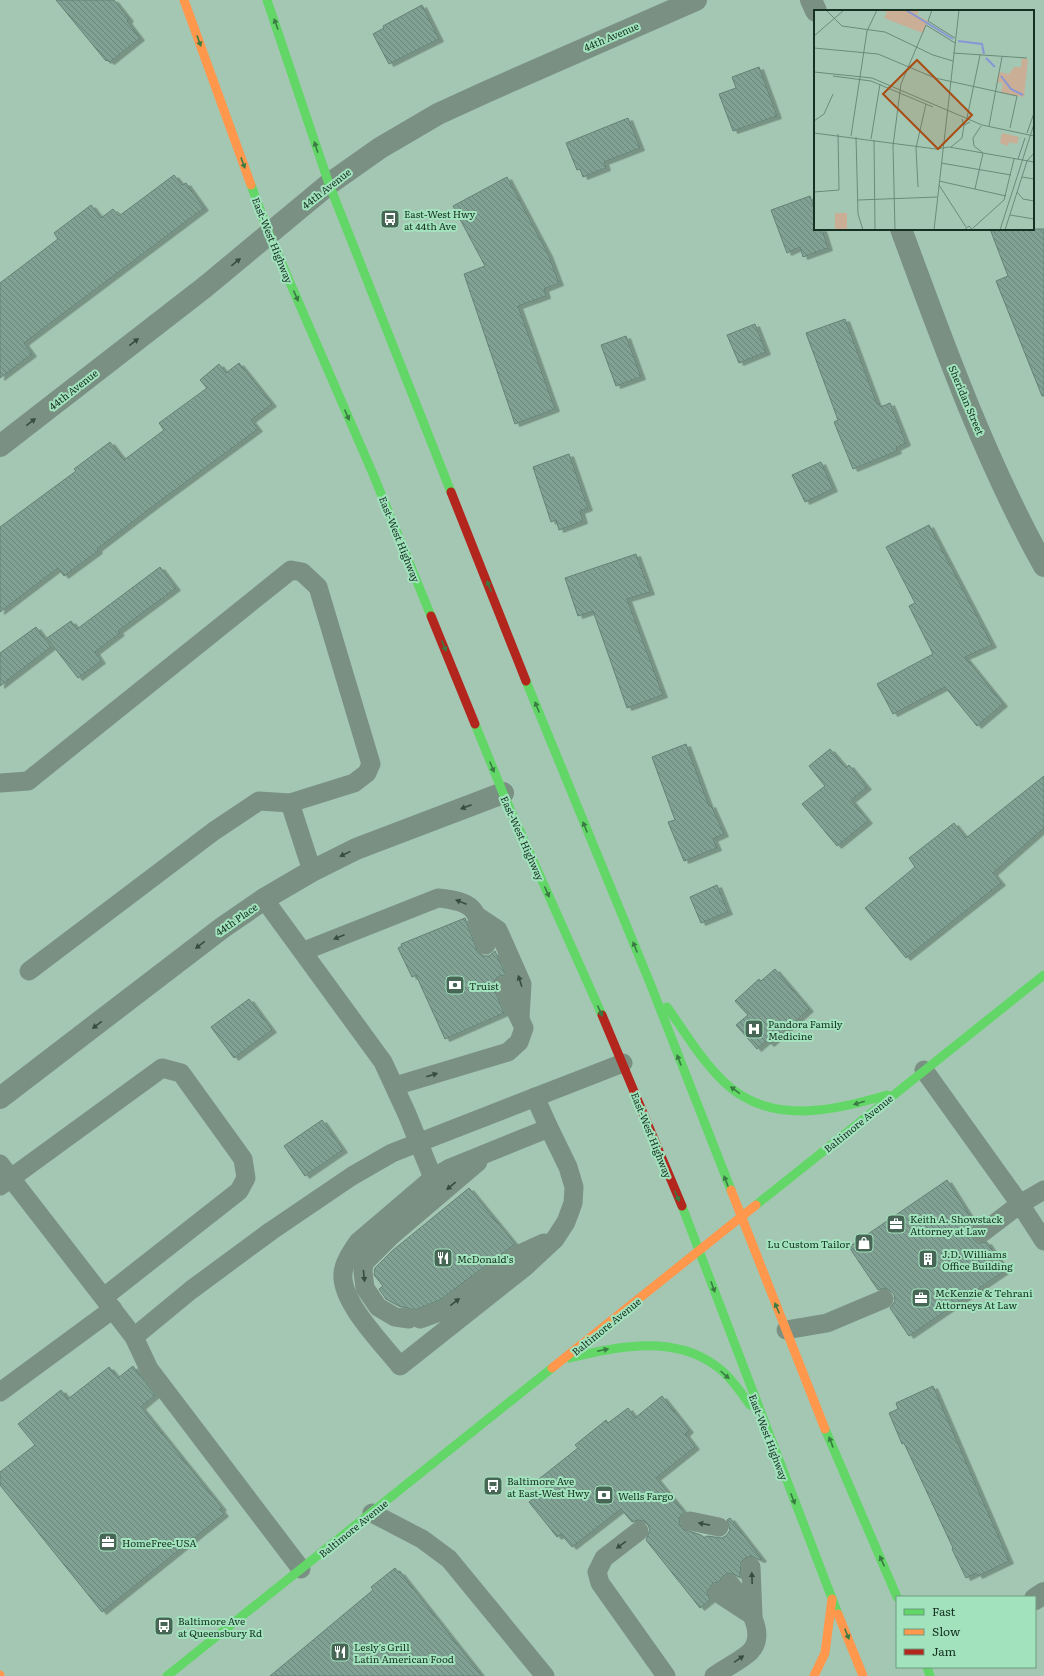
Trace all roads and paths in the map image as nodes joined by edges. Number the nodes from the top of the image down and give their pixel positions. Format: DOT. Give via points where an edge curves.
graph roads {
  1 [pos="184,0"];
  2 [pos="267,0"];
  3 [pos="696,0"];
  4 [pos="812,0"];
  5 [pos="816,10"];
  6 [pos="329,184"];
  7 [pos="901,230"];
  8 [pos="269,234"];
  9 [pos="0,446"];
  10 [pos="1044,566"];
  11 [pos="0,783"];
  12 [pos="503,793"];
  13 [pos="290,803"];
  14 [pos="312,871"];
  15 [pos="264,899"];
  16 [pos="478,916"];
  17 [pos="486,945"];
  18 [pos="304,951"];
  19 [pos="29,970"];
  20 [pos="1044,975"];
  21 [pos="650,983"];
  22 [pos="504,986"];
  23 [pos="520,1019"];
  24 [pos="623,1062"];
  25 [pos="924,1070"];
  26 [pos="394,1086"];
  27 [pos="896,1092"];
  28 [pos="535,1097"];
  29 [pos="0,1098"];
  30 [pos="549,1128"];
  31 [pos="419,1142"];
  32 [pos="491,1151"];
  33 [pos="4,1176"];
  34 [pos="433,1178"];
  35 [pos="1044,1190"];
  36 [pos="1020,1204"];
  37 [pos="740,1218"];
  38 [pos="982,1233"];
  39 [pos="555,1239"];
  40 [pos="1044,1241"];
  41 [pos="700,1251"];
  42 [pos="884,1299"];
  43 [pos="108,1303"];
  44 [pos="786,1330"];
  45 [pos="134,1337"];
  46 [pos="565,1359"];
  47 [pos="0,1392"];
  48 [pos="764,1424"];
  49 [pos="372,1513"];
  50 [pos="690,1521"];
  51 [pos="719,1527"];
  52 [pos="639,1532"];
  53 [pos="751,1568"];
  54 [pos="301,1569"];
  55 [pos="724,1588"];
  56 [pos="897,1596"];
  57 [pos="832,1598"];
  58 [pos="753,1616"];
  59 [pos="167,1676"];
  60 [pos="546,1676"];
  61 [pos="666,1676"];
  62 [pos="714,1676"];
  63 [pos="814,1676"];
  64 [pos="863,1676"];
  1 -- 8 [label="main road, East-West Highway, one-way"];
  6 -- 2 [label="main road, one-way"];
  3 -- 6 [label="street, 44th Avenue" via="438,114 392,140"];
  4 -- 5 [label="street"];
  6 -- 8 [label="street, 44th Avenue"];
  21 -- 6 [label="main road, one-way" via="558,762"];
  7 -- 10 [label="street, Sheridan Street" via="954,369 1000,480"];
  9 -- 8 [label="street, 44th Avenue, one-way" via="205,287"];
  8 -- 12 [label="main road, East-West Highway, one-way" via="373,474"];
  11 -- 13 [label="lane" via="28,781 291,570 302,572 318,587 371,764 367,773 354,783"];
  12 -- 14 [label="street, 44th Place, one-way" via="380,839"];
  12 -- 24 [label="main road, East-West Highway, one-way"];
  13 -- 14 [label="lane"];
  13 -- 19 [label="lane" via="259,801 214,831"];
  14 -- 15 [label="street, 44th Place"];
  15 -- 18 [label="lane"];
  15 -- 29 [label="street, 44th Place, one-way" via="222,928"];
  16 -- 17 [label="lane"];
  16 -- 18 [label="lane, one-way" via="472,907 459,900 438,898"];
  23 -- 16 [label="lane, one-way" via="522,984 498,930"];
  18 -- 26 [label="lane" via="383,1062"];
  20 -- 25 [label="main road, Baltimore Avenue"];
  27 -- 21 [label="main road, one-way" via="852,1105 818,1111 787,1112 759,1104 733,1090 711,1068"];
  37 -- 21 [label="main road, one-way"];
  22 -- 23 [label="lane"];
  26 -- 23 [label="lane, one-way" via="508,1052 519,1042 524,1028"];
  24 -- 28 [label="lane"];
  24 -- 41 [label="main road, East-West Highway, one-way"];
  25 -- 27 [label="main road, Baltimore Avenue"];
  25 -- 36 [label="lane"];
  26 -- 31 [label="lane"];
  27 -- 37 [label="main road, Baltimore Avenue"];
  28 -- 30 [label="lane"];
  28 -- 31 [label="lane"];
  30 -- 32 [label="lane"];
  30 -- 39 [label="lane" via="574,1187 573,1204 566,1222"];
  31 -- 34 [label="lane"];
  31 -- 45 [label="lane" via="392,1153 339,1184 191,1290"];
  32 -- 34 [label="lane"];
  32 -- 39 [label="lane, one-way" via="391,1236 364,1263 365,1288 378,1307 395,1317 415,1319 445,1310 522,1253"];
  33 -- 43 [label="lane"];
  33 -- 43 [label="lane" via="162,1068 181,1073 243,1159 246,1178 239,1191"];
  34 -- 39 [label="lane" via="358,1242 343,1272 344,1288 352,1305 400,1366 526,1267"];
  35 -- 36 [label="lane"];
  36 -- 38 [label="lane"];
  36 -- 40 [label="lane"];
  37 -- 41 [label="main road, Baltimore Avenue"];
  44 -- 37 [label="main road, one-way"];
  41 -- 46 [label="main road, Baltimore Avenue"];
  41 -- 48 [label="main road, East-West Highway, one-way"];
  42 -- 44 [label="lane" via="827,1323"];
  43 -- 45 [label="lane"];
  43 -- 47 [label="lane"];
  56 -- 44 [label="main road, one-way" via="840,1466"];
  45 -- 54 [label="lane" via="149,1369"];
  46 -- 48 [label="main road, one-way" via="618,1347 655,1346 687,1352 710,1362 734,1383"];
  46 -- 49 [label="main road, Baltimore Avenue"];
  48 -- 57 [label="main road, East-West Highway, one-way"];
  49 -- 54 [label="main road, Baltimore Avenue"];
  49 -- 60 [label="lane" via="422,1539 449,1559"];
  51 -- 50 [label="lane, one-way"];
  52 -- 61 [label="lane, one-way" via="604,1558 597,1572 600,1583"];
  58 -- 53 [label="lane, one-way"];
  54 -- 59 [label="main road, Baltimore Avenue"];
  55 -- 58 [label="lane"];
  57 -- 63 [label="main road" via="825,1653"];
  57 -- 64 [label="main road, East-West Highway, one-way"];
  62 -- 58 [label="lane, one-way" via="750,1651 757,1635"];
}
